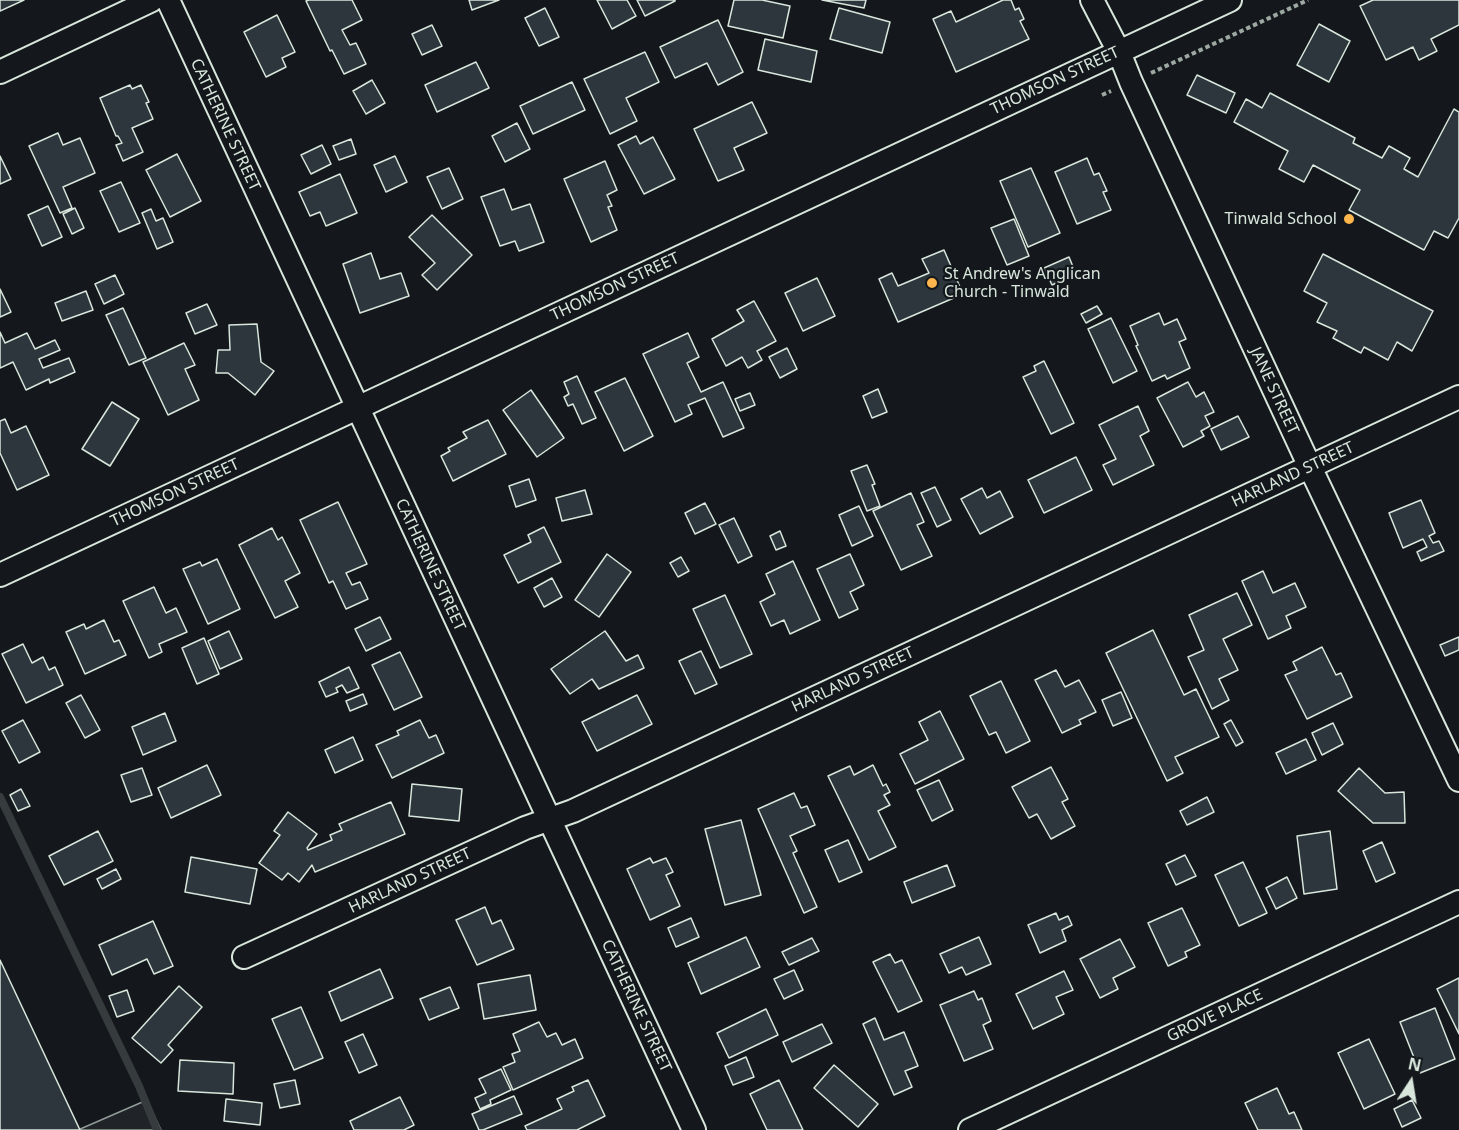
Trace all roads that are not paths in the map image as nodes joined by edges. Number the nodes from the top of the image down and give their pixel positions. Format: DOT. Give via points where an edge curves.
graph roads {
  1 [pos="152,0"];
  2 [pos="168,0"];
  3 [pos="1092,0"];
  4 [pos="1230,0"];
  5 [pos="1119,52"];
  6 [pos="0,72"];
  7 [pos="1459,397"];
  8 [pos="357,408"];
  9 [pos="1310,467"];
  10 [pos="0,575"];
  11 [pos="1459,780"];
  12 [pos="549,819"];
  13 [pos="1459,902"];
  14 [pos="244,957"];
  15 [pos="694,1130"];
  16 [pos="970,1130"];
  1 -- 6 [label="street"];
  2 -- 8 [label="street, CATHERINE STREET"];
  3 -- 5 [label="street, JANE STREET"];
  4 -- 5 [label="street, THOMSON STREET"];
  5 -- 8 [label="street, THOMSON STREET"];
  5 -- 9 [label="street, JANE STREET"];
  7 -- 9 [label="street, HARLAND STREET"];
  8 -- 10 [label="street, THOMSON STREET"];
  8 -- 12 [label="street, CATHERINE STREET"];
  9 -- 11 [label="street, JANE STREET"];
  9 -- 12 [label="street, HARLAND STREET"];
  12 -- 14 [label="street, HARLAND STREET"];
  12 -- 15 [label="street, CATHERINE STREET"];
  13 -- 16 [label="street, GROVE PLACE"];
}
